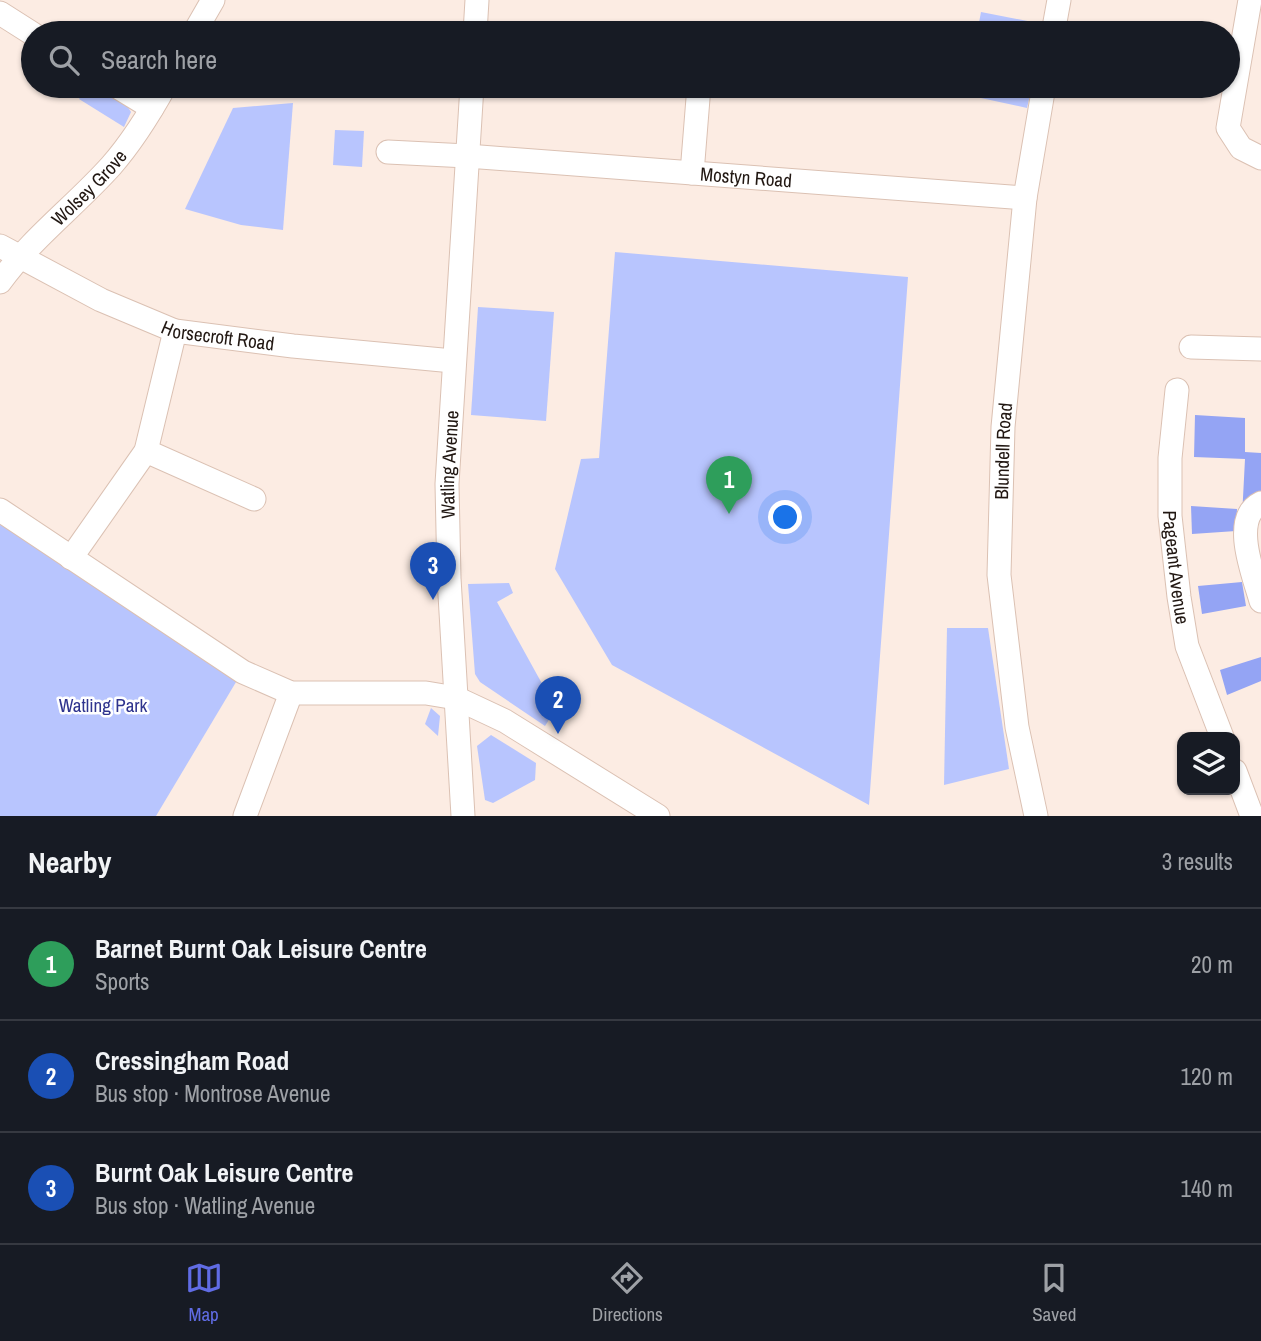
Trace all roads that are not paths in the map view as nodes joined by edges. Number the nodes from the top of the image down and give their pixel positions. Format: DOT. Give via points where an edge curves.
graph roads {
  1 [pos="213,0"];
  2 [pos="477,0"];
  3 [pos="1059,0"];
  4 [pos="1250,0"];
  5 [pos="0,13"];
  6 [pos="201,21"];
  7 [pos="476,21"];
  8 [pos="1055,21"];
  9 [pos="21,26"];
  10 [pos="1240,58"];
  11 [pos="136,98"];
  12 [pos="158,98"];
  13 [pos="471,98"];
  14 [pos="698,98"];
  15 [pos="1042,98"];
  16 [pos="1233,98"];
  17 [pos="152,108"];
  18 [pos="388,152"];
  19 [pos="467,156"];
  20 [pos="1261,158"];
  21 [pos="692,173"];
  22 [pos="1025,198"];
  23 [pos="9,251"];
  24 [pos="0,282"];
  25 [pos="175,331"];
  26 [pos="1191,347"];
  27 [pos="1261,349"];
  28 [pos="453,361"];
  29 [pos="1177,390"];
  30 [pos="146,452"];
  31 [pos="254,499"];
  32 [pos="1261,503"];
  33 [pos="0,510"];
  34 [pos="71,558"];
  35 [pos="1261,601"];
  36 [pos="291,693"];
  37 [pos="456,698"];
  38 [pos="1220,732"];
  39 [pos="1240,784"];
  40 [pos="245,816"];
  41 [pos="463,816"];
  42 [pos="658,816"];
  43 [pos="1036,816"];
  44 [pos="1252,816"];
  1 -- 6 [label="street"];
  2 -- 7 [label="street"];
  3 -- 8 [label="street"];
  4 -- 10 [label="street"];
  5 -- 9 [label="street"];
  11 -- 17 [label="street"];
  12 -- 17 [label="street, Wolsey Grove"];
  13 -- 19 [label="street, Watling Avenue"];
  14 -- 21 [label="street"];
  15 -- 22 [label="street, Blundell Road"];
  16 -- 20 [label="street" via="1228,128 1241,148"];
  17 -- 23 [label="street, Wolsey Grove" via="112,164"];
  18 -- 19 [label="street"];
  19 -- 21 [label="street, Mostyn Road"];
  19 -- 28 [label="street, Watling Avenue"];
  21 -- 22 [label="street, Mostyn Road"];
  22 -- 43 [label="street, Blundell Road" via="1003,427 999,575 1017,727"];
  23 -- 24 [label="street, Wolsey Grove"];
  23 -- 25 [label="street, Horsecroft Road" via="101,300"];
  25 -- 28 [label="street, Horsecroft Road"];
  25 -- 30 [label="street"];
  26 -- 27 [label="street"];
  28 -- 37 [label="street, Watling Avenue" via="447,484"];
  29 -- 38 [label="street, Pageant Avenue" via="1170,516 1179,597 1187,646"];
  30 -- 31 [label="street"];
  30 -- 34 [label="street"];
  32 -- 35 [label="street" via="1245,523 1247,551"];
  33 -- 34 [label="street"];
  34 -- 36 [label="street" via="243,672"];
  36 -- 37 [label="street" via="426,693"];
  36 -- 40 [label="street"];
  37 -- 41 [label="street, Watling Avenue"];
  37 -- 42 [label="street" via="505,721"];
  39 -- 44 [label="street"];
}
